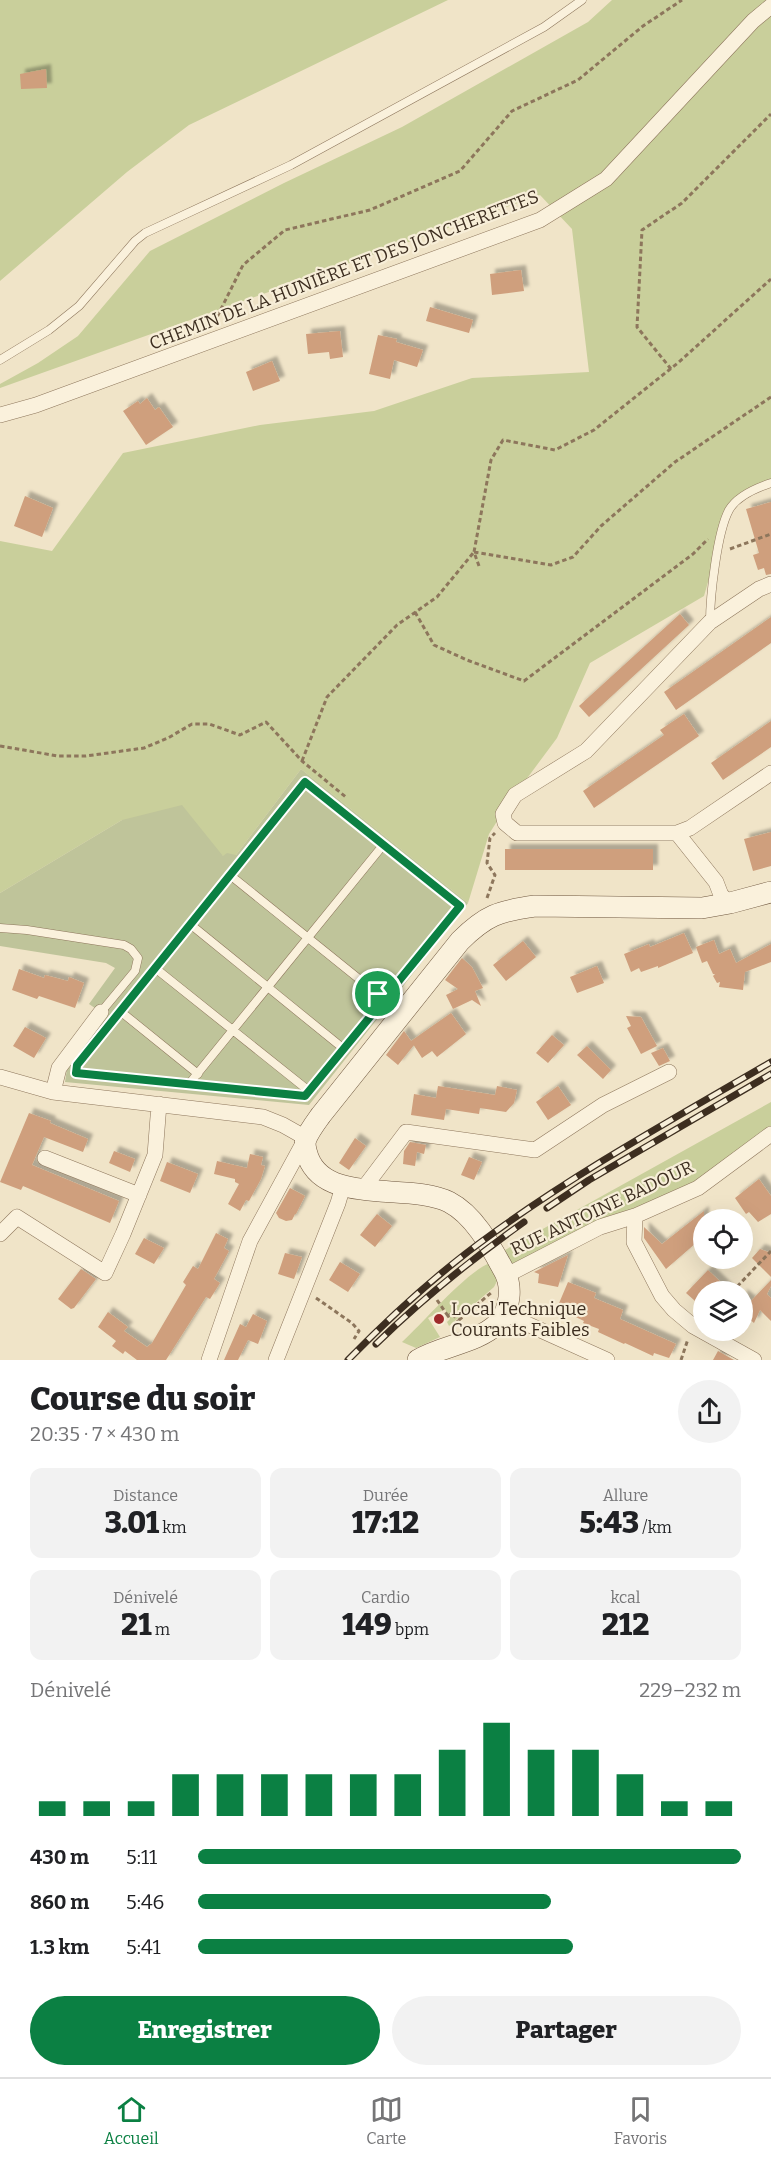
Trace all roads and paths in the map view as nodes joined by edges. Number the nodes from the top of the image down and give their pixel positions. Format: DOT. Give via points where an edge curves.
graph roads {
  1 [pos="582,0"];
  2 [pos="682,0"];
  3 [pos="771,6"];
  4 [pos="771,114"];
  5 [pos="771,279"];
  6 [pos="214,323"];
  7 [pos="0,360"];
  8 [pos="671,369"];
  9 [pos="771,397"];
  10 [pos="0,415"];
  11 [pos="771,483"];
  12 [pos="724,524"];
  13 [pos="771,534"];
  14 [pos="474,552"];
  15 [pos="717,554"];
  16 [pos="479,566"];
  17 [pos="771,584"];
  18 [pos="415,612"];
  19 [pos="710,622"];
  20 [pos="266,722"];
  21 [pos="0,746"];
  22 [pos="302,761"];
  23 [pos="771,773"];
  24 [pos="505,823"];
  25 [pos="677,833"];
  26 [pos="384,844"];
  27 [pos="230,875"];
  28 [pos="771,892"];
  29 [pos="486,902"];
  30 [pos="730,903"];
  31 [pos="190,924"];
  32 [pos="0,928"];
  33 [pos="308,938"];
  34 [pos="155,968"];
  35 [pos="267,988"];
  36 [pos="378,994"];
  37 [pos="120,1011"];
  38 [pos="101,1012"];
  39 [pos="402,1013"];
  40 [pos="233,1030"];
  41 [pos="344,1049"];
  42 [pos="669,1072"];
  43 [pos="198,1074"];
  44 [pos="0,1077"];
  45 [pos="189,1084"];
  46 [pos="309,1091"];
  47 [pos="52,1092"];
  48 [pos="159,1104"];
  49 [pos="771,1134"];
  50 [pos="306,1138"];
  51 [pos="45,1158"];
  52 [pos="353,1187"];
  53 [pos="139,1195"];
  54 [pos="635,1216"];
  55 [pos="0,1234"];
  56 [pos="771,1251"];
  57 [pos="508,1280"];
  58 [pos="742,1281"];
  59 [pos="303,1288"];
  60 [pos="437,1300"];
  61 [pos="505,1314"];
  62 [pos="458,1321"];
  63 [pos="693,1326"];
  64 [pos="448,1331"];
  65 [pos="354,1340"];
  66 [pos="720,1341"];
  67 [pos="209,1360"];
  68 [pos="276,1360"];
  69 [pos="418,1360"];
  70 [pos="608,1360"];
  71 [pos="681,1360"];
  72 [pos="754,1360"];
  1 -- 7 [label="lane" via="544,27 291,165 145,233 79,306"];
  2 -- 6 [label="path" via="643,26 578,80 512,111 460,171 370,210 285,230 243,265"];
  3 -- 10 [label="street, CHEMIN DE LA HUNIÈRE ET DES JONCHERETTES" via="606,179 540,220"];
  4 -- 8 [label="path" via="682,203 642,230 638,327"];
  5 -- 8 [label="path"];
  8 -- 14 [label="path" via="594,430 555,450 503,440 491,460"];
  9 -- 14 [label="path" via="675,462 601,526 573,557 551,565"];
  11 -- 12 [label="lane" via="752,489 729,509"];
  12 -- 15 [label="lane"];
  12 -- 18 [label="path" via="693,554 524,681 434,645"];
  13 -- 15 [label="path"];
  14 -- 16 [label="path"];
  14 -- 18 [label="path" via="437,597"];
  15 -- 19 [label="lane"];
  17 -- 19 [label="street"];
  18 -- 22 [label="path" via="397,625 327,697"];
  19 -- 24 [label="street" via="586,751 515,795 503,814"];
  20 -- 21 [label="path" via="240,735 209,724 192,724 144,748 86,756"];
  23 -- 25 [label="street"];
  24 -- 25 [label="street" via="517,833"];
  24 -- 29 [label="path" via="490,838 486,863 495,875"];
  25 -- 30 [label="street"];
  26 -- 27 [label="lane" via="305,782"];
  26 -- 33 [label="lane"];
  26 -- 36 [label="lane" via="460,906 393,988"];
  27 -- 31 [label="lane"];
  27 -- 33 [label="lane"];
  28 -- 30 [label="street"];
  30 -- 39 [label="street" via="702,908 510,909 477,924"];
  31 -- 34 [label="lane"];
  31 -- 35 [label="lane"];
  32 -- 38 [label="lane" via="124,945 135,953 135,971"];
  33 -- 35 [label="lane"];
  33 -- 36 [label="lane"];
  34 -- 37 [label="lane"];
  34 -- 40 [label="lane"];
  35 -- 40 [label="lane"];
  35 -- 41 [label="lane"];
  36 -- 39 [label="lane"];
  36 -- 41 [label="lane" via="374,1012"];
  37 -- 43 [label="lane"];
  37 -- 45 [label="lane" via="77,1065 76,1073"];
  38 -- 47 [label="street" via="59,1068"];
  39 -- 50 [label="street"];
  40 -- 43 [label="lane"];
  40 -- 46 [label="lane"];
  41 -- 46 [label="lane"];
  42 -- 52 [label="street" via="603,1106 535,1150 406,1132"];
  43 -- 45 [label="lane"];
  44 -- 47 [label="street"];
  45 -- 46 [label="lane" via="305,1096"];
  47 -- 48 [label="street"];
  48 -- 50 [label="street" via="263,1117"];
  48 -- 53 [label="street" via="155,1155"];
  49 -- 54 [label="street, RUE ANTOINE BADOUR" via="698,1188"];
  50 -- 52 [label="street" via="306,1151 313,1167 325,1179"];
  50 -- 67 [label="street" via="250,1241"];
  51 -- 53 [label="street"];
  52 -- 57 [label="street" via="421,1193 448,1202 471,1220"];
  52 -- 59 [label="street" via="338,1203"];
  53 -- 55 [label="street" via="105,1273 17,1217"];
  54 -- 57 [label="street, RUE ANTOINE BADOUR" via="600,1227"];
  54 -- 63 [label="street" via="634,1242 638,1251 662,1296"];
  56 -- 58 [label="path"];
  57 -- 61 [label="street"];
  57 -- 62 [label="path"];
  59 -- 65 [label="path" via="352,1323 359,1331"];
  59 -- 68 [label="street"];
  60 -- 62 [label="path" via="448,1316 452,1313"];
  61 -- 69 [label="street" via="488,1331"];
  61 -- 70 [label="street"];
  62 -- 64 [label="path"];
  63 -- 71 [label="path"];
  66 -- 72 [label="street"];
}
